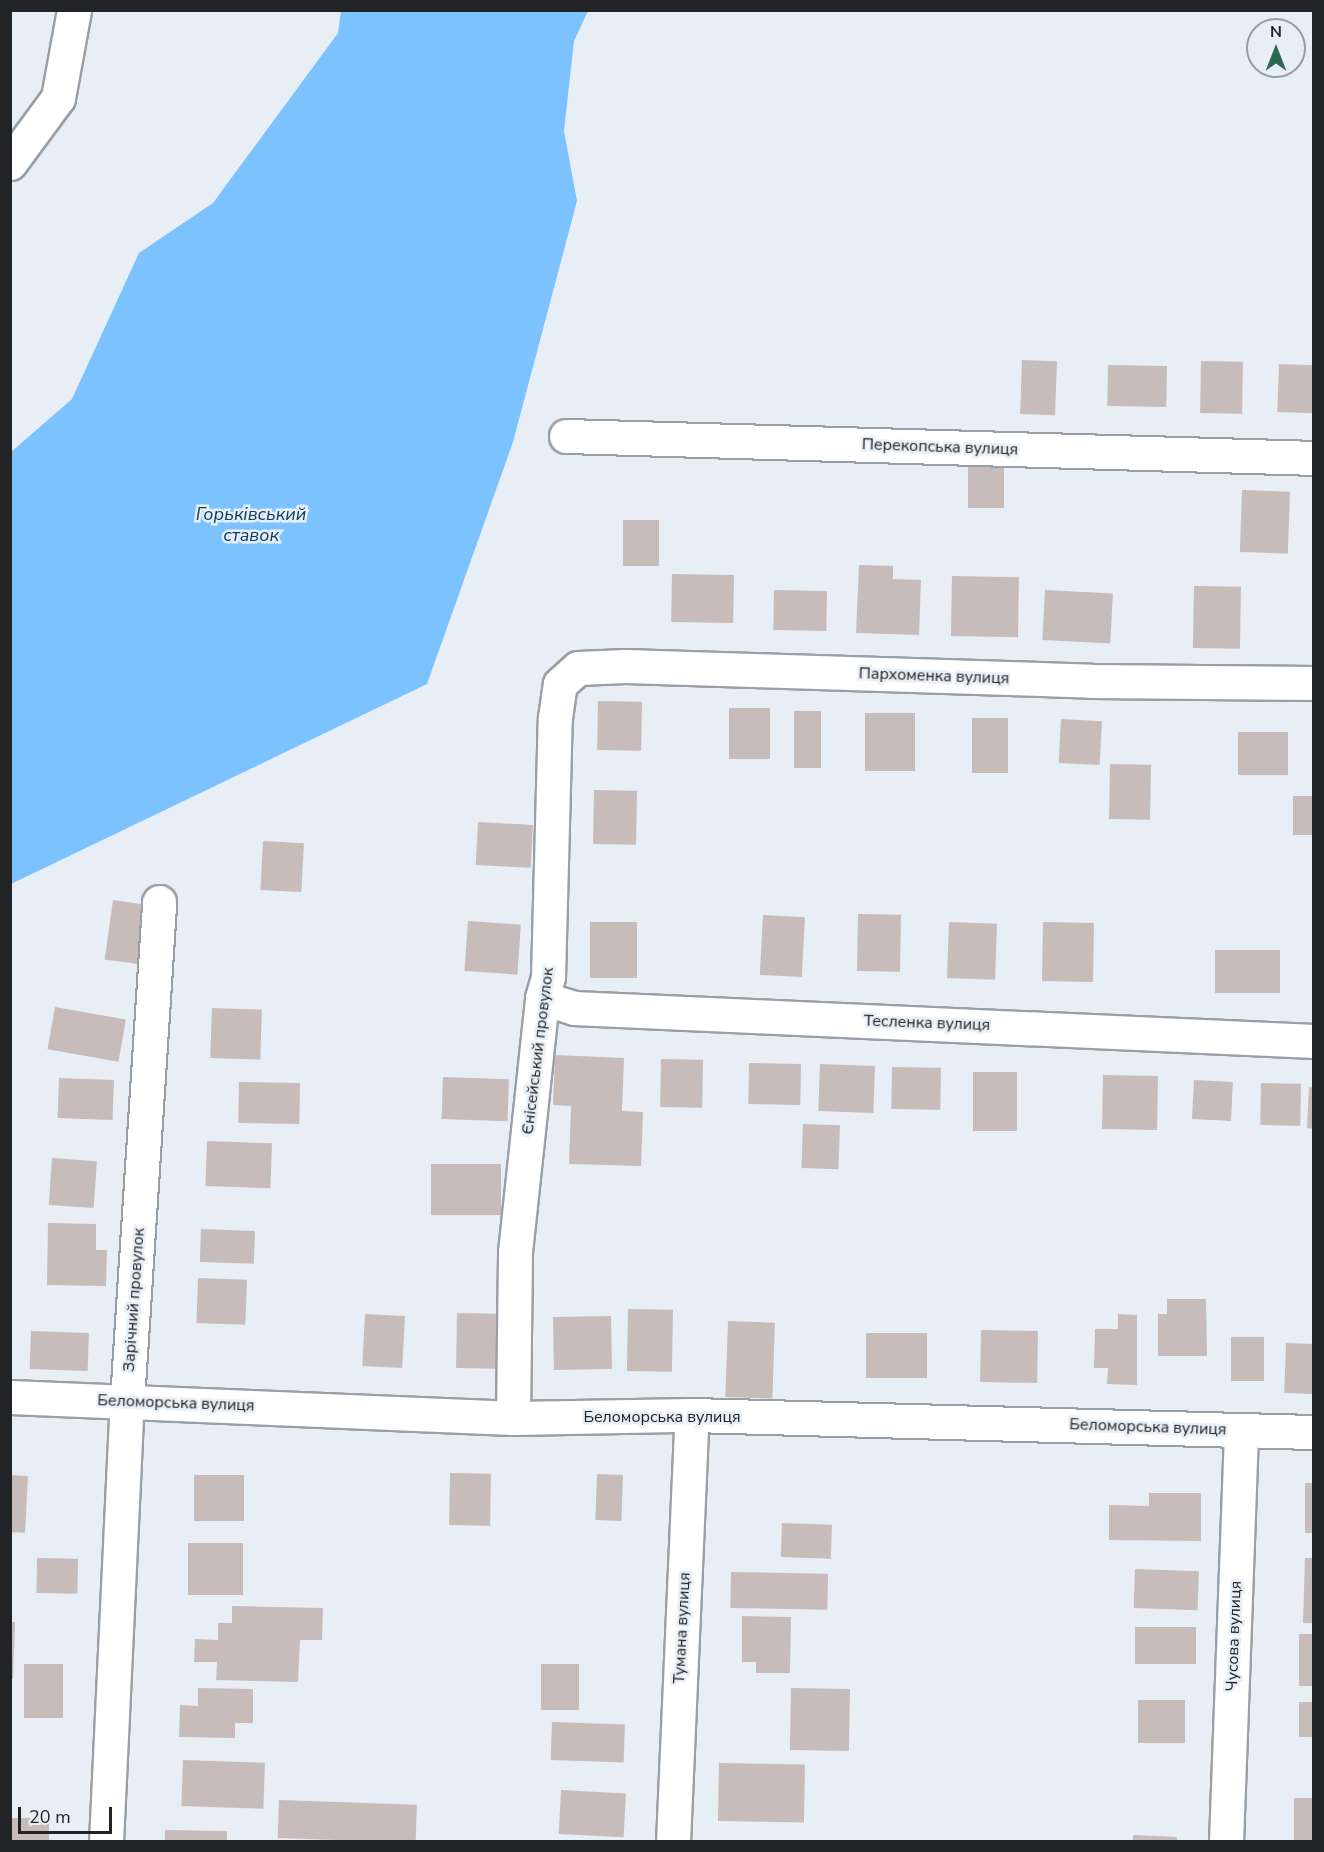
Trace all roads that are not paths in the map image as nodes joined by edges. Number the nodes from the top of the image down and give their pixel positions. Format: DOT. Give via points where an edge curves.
graph roads {
  1 [pos="74,10"];
  2 [pos="10,163"];
  3 [pos="566,435"];
  4 [pos="1314,458"];
  5 [pos="1314,683"];
  6 [pos="560,684"];
  7 [pos="159,902"];
  8 [pos="542,998"];
  9 [pos="1314,1041"];
  10 [pos="10,1397"];
  11 [pos="127,1400"];
  12 [pos="692,1415"];
  13 [pos="513,1418"];
  14 [pos="1242,1430"];
  15 [pos="1314,1432"];
  16 [pos="106,1842"];
  17 [pos="673,1842"];
  18 [pos="1226,1842"];
  1 -- 2 [label="street" via="57,98"];
  3 -- 4 [label="street, Перекопська вулиця"];
  5 -- 6 [label="street, Пархоменка вулиця" via="1092,681 625,666 578,668"];
  6 -- 8 [label="street, Єнісейський провулок" via="555,718 548,977"];
  7 -- 11 [label="street, Зарічний провулок"];
  8 -- 9 [label="street, Тесленка вулиця" via="574,1008"];
  8 -- 13 [label="street, Єнісейський провулок" via="515,1252"];
  10 -- 11 [label="street, Беломорська вулиця"];
  11 -- 13 [label="street, Беломорська вулиця"];
  11 -- 16 [label="street, Зарічний провулок"];
  12 -- 13 [label="street, Беломорська вулиця"];
  12 -- 14 [label="street, Беломорська вулиця"];
  12 -- 17 [label="street, Тумана вулиця"];
  14 -- 15 [label="street, Беломорська вулиця"];
  14 -- 18 [label="street, Чусова вулиця"];
}
